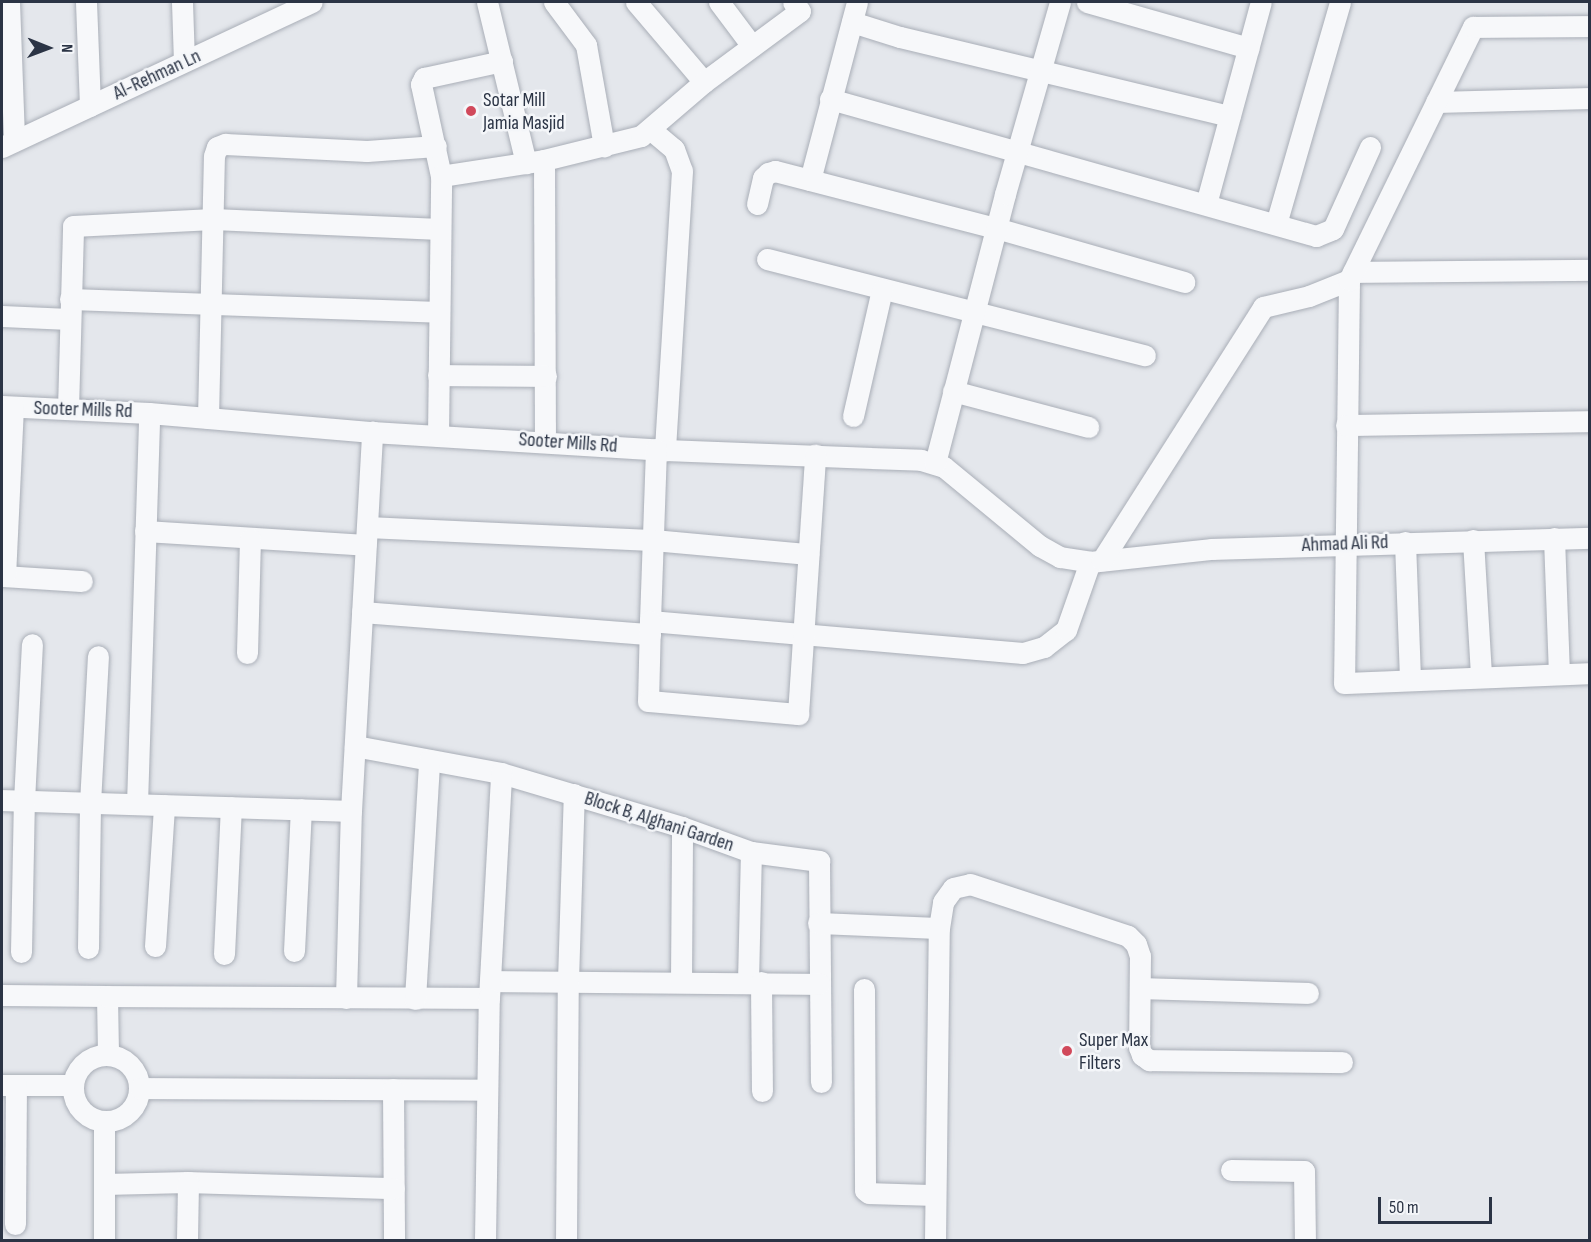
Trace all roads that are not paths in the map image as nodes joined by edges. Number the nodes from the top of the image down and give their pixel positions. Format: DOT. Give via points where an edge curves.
graph roads {
  1 [pos="9,2"];
  2 [pos="86,2"];
  3 [pos="182,2"];
  4 [pos="312,2"];
  5 [pos="487,2"];
  6 [pos="554,2"];
  7 [pos="636,2"];
  8 [pos="719,2"];
  9 [pos="793,2"];
  10 [pos="857,2"];
  11 [pos="1060,2"];
  12 [pos="1087,2"];
  13 [pos="1261,2"];
  14 [pos="1340,2"];
  15 [pos="272,12"];
  16 [pos="852,22"];
  17 [pos="1590,26"];
  18 [pos="752,46"];
  19 [pos="1249,48"];
  20 [pos="184,61"];
  21 [pos="502,61"];
  22 [pos="1040,70"];
  23 [pos="704,82"];
  24 [pos="1590,98"];
  25 [pos="830,99"];
  26 [pos="1436,102"];
  27 [pos="90,106"];
  28 [pos="1230,116"];
  29 [pos="650,129"];
  30 [pos="8,144"];
  31 [pos="436,146"];
  32 [pos="604,146"];
  33 [pos="1370,147"];
  34 [pos="1017,150"];
  35 [pos="535,162"];
  36 [pos="441,176"];
  37 [pos="810,180"];
  38 [pos="757,204"];
  39 [pos="1206,204"];
  40 [pos="213,219"];
  41 [pos="1276,224"];
  42 [pos="996,228"];
  43 [pos="440,229"];
  44 [pos="767,259"];
  45 [pos="1590,270"];
  46 [pos="1351,276"];
  47 [pos="1184,282"];
  48 [pos="882,289"];
  49 [pos="211,304"];
  50 [pos="70,309"];
  51 [pos="439,312"];
  52 [pos="974,312"];
  53 [pos="2,316"];
  54 [pos="1145,355"];
  55 [pos="438,375"];
  56 [pos="546,376"];
  57 [pos="953,391"];
  58 [pos="7,407"];
  59 [pos="68,409"];
  60 [pos="149,413"];
  61 [pos="853,416"];
  62 [pos="208,418"];
  63 [pos="1590,421"];
  64 [pos="1346,425"];
  65 [pos="1089,427"];
  66 [pos="372,432"];
  67 [pos="438,436"];
  68 [pos="545,441"];
  69 [pos="661,449"];
  70 [pos="815,455"];
  71 [pos="935,463"];
  72 [pos="5,499"];
  73 [pos="145,531"];
  74 [pos="367,536"];
  75 [pos="1554,538"];
  76 [pos="1590,538"];
  77 [pos="250,539"];
  78 [pos="653,540"];
  79 [pos="1473,540"];
  80 [pos="1405,542"];
  81 [pos="1344,544"];
  82 [pos="808,555"];
  83 [pos="1096,561"];
  84 [pos="3,576"];
  85 [pos="82,581"];
  86 [pos="362,612"];
  87 [pos="650,627"];
  88 [pos="803,634"];
  89 [pos="32,644"];
  90 [pos="247,653"];
  91 [pos="98,656"];
  92 [pos="1590,673"];
  93 [pos="1560,674"];
  94 [pos="1481,676"];
  95 [pos="1410,680"];
  96 [pos="355,746"];
  97 [pos="429,760"];
  98 [pos="501,773"];
  99 [pos="574,794"];
  100 [pos="2,800"];
  101 [pos="24,801"];
  102 [pos="90,803"];
  103 [pos="137,804"];
  104 [pos="164,805"];
  105 [pos="231,807"];
  106 [pos="301,809"];
  107 [pos="351,811"];
  108 [pos="682,827"];
  109 [pos="751,852"];
  110 [pos="818,923"];
  111 [pos="939,928"];
  112 [pos="155,946"];
  113 [pos="88,948"];
  114 [pos="294,951"];
  115 [pos="21,952"];
  116 [pos="224,954"];
  117 [pos="568,980"];
  118 [pos="681,981"];
  119 [pos="754,982"];
  120 [pos="819,984"];
  121 [pos="1140,988"];
  122 [pos="490,989"];
  123 [pos="864,989"];
  124 [pos="1308,993"];
  125 [pos="2,995"];
  126 [pos="107,996"];
  127 [pos="346,998"];
  128 [pos="415,999"];
  129 [pos="108,1054"];
  130 [pos="1342,1062"];
  131 [pos="820,1082"];
  132 [pos="9,1085"];
  133 [pos="73,1085"];
  134 [pos="140,1088"];
  135 [pos="393,1089"];
  136 [pos="486,1090"];
  137 [pos="762,1091"];
  138 [pos="104,1122"];
  139 [pos="1231,1170"];
  140 [pos="188,1182"];
  141 [pos="104,1184"];
  142 [pos="394,1188"];
  143 [pos="934,1195"];
  144 [pos="15,1224"];
  145 [pos="104,1240"];
  146 [pos="187,1240"];
  147 [pos="394,1240"];
  148 [pos="485,1240"];
  149 [pos="566,1240"];
  150 [pos="935,1240"];
  151 [pos="1305,1240"];
  1 -- 30 [label="street"];
  2 -- 27 [label="street"];
  3 -- 20 [label="street"];
  4 -- 15 [label="street, Al-Rehman Ln"];
  5 -- 21 [label="street"];
  6 -- 32 [label="street" via="586,45"];
  7 -- 23 [label="street"];
  8 -- 18 [label="street"];
  9 -- 18 [label="street" via="800,11"];
  10 -- 16 [label="street"];
  11 -- 22 [label="street"];
  12 -- 19 [label="street"];
  13 -- 19 [label="street"];
  14 -- 41 [label="street"];
  15 -- 20 [label="street, Al-Rehman Ln"];
  16 -- 22 [label="street"];
  16 -- 25 [label="street"];
  17 -- 26 [label="street" via="1473,27"];
  18 -- 23 [label="street"];
  19 -- 28 [label="street"];
  20 -- 27 [label="street, Al-Rehman Ln"];
  21 -- 31 [label="street" via="424,78 421,84"];
  21 -- 35 [label="street"];
  22 -- 28 [label="street"];
  22 -- 34 [label="street"];
  23 -- 29 [label="street"];
  24 -- 26 [label="street"];
  25 -- 34 [label="street"];
  25 -- 37 [label="street"];
  26 -- 46 [label="street"];
  27 -- 30 [label="street, Al-Rehman Ln"];
  28 -- 39 [label="street"];
  29 -- 32 [label="street" via="629,141"];
  29 -- 69 [label="street" via="674,149 682,171"];
  31 -- 36 [label="street"];
  31 -- 40 [label="street" via="367,151 225,144 217,147 214,156"];
  32 -- 35 [label="street"];
  33 -- 41 [label="street" via="1333,228 1316,236"];
  34 -- 39 [label="street"];
  34 -- 42 [label="street"];
  35 -- 36 [label="street"];
  35 -- 56 [label="street"];
  36 -- 43 [label="street"];
  37 -- 38 [label="street" via="775,171 768,173 763,178"];
  37 -- 42 [label="street"];
  39 -- 41 [label="street"];
  40 -- 43 [label="street"];
  40 -- 49 [label="street"];
  40 -- 50 [label="street" via="73,226"];
  42 -- 47 [label="street"];
  42 -- 52 [label="street"];
  43 -- 51 [label="street"];
  44 -- 48 [label="street"];
  45 -- 46 [label="street"];
  46 -- 64 [label="street"];
  46 -- 83 [label="street" via="1309,296 1263,306"];
  48 -- 52 [label="street"];
  48 -- 61 [label="street"];
  49 -- 50 [label="street"];
  49 -- 51 [label="street"];
  49 -- 62 [label="street"];
  50 -- 53 [label="street"];
  50 -- 59 [label="street"];
  51 -- 55 [label="street"];
  52 -- 54 [label="street"];
  52 -- 57 [label="street"];
  55 -- 56 [label="street"];
  55 -- 67 [label="street"];
  56 -- 68 [label="street"];
  57 -- 65 [label="street"];
  57 -- 71 [label="street"];
  58 -- 59 [label="street, Sooter Mills Rd"];
  58 -- 72 [label="street"];
  59 -- 60 [label="street, Sooter Mills Rd"];
  60 -- 62 [label="street, Sooter Mills Rd"];
  60 -- 73 [label="street"];
  62 -- 66 [label="street, Sooter Mills Rd"];
  63 -- 64 [label="street"];
  64 -- 81 [label="street"];
  66 -- 67 [label="street, Sooter Mills Rd"];
  66 -- 74 [label="street"];
  67 -- 68 [label="street, Sooter Mills Rd"];
  68 -- 69 [label="street, Sooter Mills Rd"];
  69 -- 70 [label="street, Sooter Mills Rd"];
  69 -- 78 [label="street"];
  70 -- 71 [label="street, Sooter Mills Rd"];
  70 -- 82 [label="street"];
  71 -- 83 [label="street, Sooter Mills Rd" via="959,478 1040,546 1060,556"];
  72 -- 84 [label="street"];
  73 -- 77 [label="street"];
  73 -- 103 [label="street"];
  74 -- 77 [label="street"];
  74 -- 78 [label="street"];
  74 -- 86 [label="street"];
  75 -- 76 [label="street, Ahmad Ali Rd"];
  75 -- 79 [label="street, Ahmad Ali Rd"];
  75 -- 93 [label="street"];
  77 -- 90 [label="street"];
  78 -- 82 [label="street"];
  78 -- 87 [label="street"];
  79 -- 80 [label="street, Ahmad Ali Rd"];
  79 -- 94 [label="street"];
  80 -- 81 [label="street, Ahmad Ali Rd"];
  80 -- 95 [label="street"];
  81 -- 83 [label="street, Ahmad Ali Rd" via="1212,549"];
  81 -- 95 [label="street" via="1344,683"];
  82 -- 88 [label="street"];
  83 -- 88 [label="street" via="1066,630 1044,647 1023,653"];
  84 -- 85 [label="street"];
  86 -- 87 [label="street"];
  86 -- 96 [label="street"];
  87 -- 88 [label="street"];
  87 -- 88 [label="street" via="648,701 798,714"];
  89 -- 101 [label="street"];
  91 -- 102 [label="street"];
  92 -- 93 [label="street"];
  93 -- 94 [label="street"];
  94 -- 95 [label="street"];
  96 -- 97 [label="street, Block B, Alghani Garden"];
  96 -- 107 [label="street"];
  97 -- 98 [label="street, Block B, Alghani Garden"];
  97 -- 128 [label="street"];
  98 -- 99 [label="street, Block B, Alghani Garden"];
  98 -- 122 [label="street"];
  99 -- 108 [label="street, Block B, Alghani Garden"];
  99 -- 117 [label="street"];
  100 -- 101 [label="street"];
  101 -- 102 [label="street"];
  101 -- 115 [label="street"];
  102 -- 103 [label="street"];
  102 -- 113 [label="street"];
  103 -- 104 [label="street"];
  104 -- 105 [label="street"];
  104 -- 112 [label="street"];
  105 -- 106 [label="street"];
  105 -- 116 [label="street"];
  106 -- 107 [label="street"];
  106 -- 114 [label="street"];
  107 -- 127 [label="street"];
  108 -- 109 [label="street, Block B, Alghani Garden"];
  108 -- 118 [label="street"];
  109 -- 110 [label="street, Block B, Alghani Garden" via="819,861"];
  109 -- 119 [label="street"];
  110 -- 111 [label="street"];
  110 -- 120 [label="street"];
  111 -- 121 [label="street" via="943,902 953,888 970,884 1128,936 1140,956"];
  111 -- 143 [label="street"];
  117 -- 118 [label="street"];
  117 -- 122 [label="street"];
  117 -- 149 [label="street"];
  118 -- 119 [label="street"];
  119 -- 120 [label="street"];
  119 -- 137 [label="street"];
  120 -- 131 [label="street"];
  121 -- 124 [label="street"];
  121 -- 130 [label="street" via="1139,1047 1149,1060"];
  122 -- 128 [label="street"];
  122 -- 136 [label="street"];
  123 -- 143 [label="street" via="865,1190"];
  125 -- 126 [label="street"];
  126 -- 127 [label="street"];
  126 -- 129 [label="street"];
  127 -- 128 [label="street"];
  129 -- 133 [label="street" via="81,1066"];
  129 -- 134 [label="street" via="134,1068"];
  132 -- 133 [label="street"];
  132 -- 144 [label="street"];
  133 -- 138 [label="street" via="77,1106 93,1119"];
  134 -- 135 [label="street"];
  134 -- 138 [label="street" via="133,1109 115,1121"];
  135 -- 136 [label="street"];
  135 -- 142 [label="street"];
  136 -- 148 [label="street"];
  138 -- 141 [label="street"];
  139 -- 151 [label="street" via="1304,1171"];
  140 -- 141 [label="street"];
  140 -- 142 [label="street"];
  140 -- 146 [label="street"];
  141 -- 145 [label="street"];
  142 -- 147 [label="street"];
  143 -- 150 [label="street"];
}
